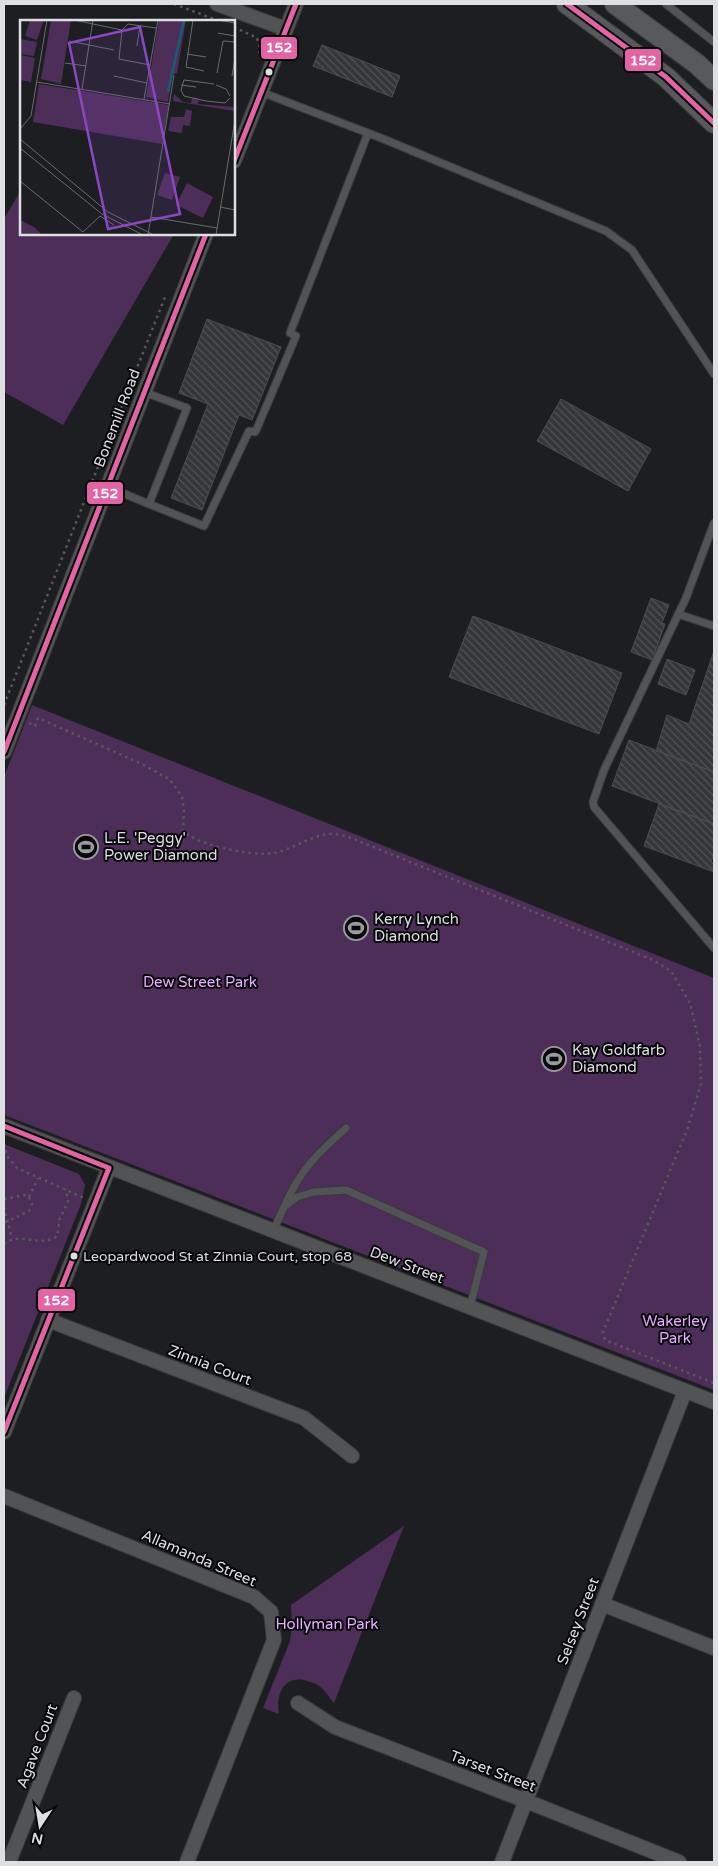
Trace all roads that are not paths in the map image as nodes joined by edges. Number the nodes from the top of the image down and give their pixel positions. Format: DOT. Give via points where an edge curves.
graph roads {
  1 [pos="217,4"];
  2 [pos="296,4"];
  3 [pos="567,4"];
  4 [pos="615,4"];
  5 [pos="666,4"];
  6 [pos="286,29"];
  7 [pos="714,42"];
  8 [pos="714,80"];
  9 [pos="260,92"];
  10 [pos="714,123"];
  11 [pos="368,133"];
  12 [pos="235,158"];
  13 [pos="206,235"];
  14 [pos="714,374"];
  15 [pos="144,392"];
  16 [pos="108,487"];
  17 [pos="149,504"];
  18 [pos="714,523"];
  19 [pos="678,614"];
  20 [pos="714,626"];
  21 [pos="4,752"];
  22 [pos="714,948"];
  23 [pos="4,1126"];
  24 [pos="346,1128"];
  25 [pos="109,1168"];
  26 [pos="284,1207"];
  27 [pos="273,1231"];
  28 [pos="470,1307"];
  29 [pos="48,1320"];
  30 [pos="685,1391"];
  31 [pos="714,1402"];
  32 [pos="4,1432"];
  33 [pos="352,1456"];
  34 [pos="4,1496"];
  35 [pos="602,1604"];
  36 [pos="714,1648"];
  37 [pos="74,1698"];
  38 [pos="298,1703"];
  39 [pos="526,1801"];
  40 [pos="9,1862"];
  41 [pos="187,1862"];
  42 [pos="502,1862"];
  43 [pos="679,1862"];
  1 -- 6 [label="street"];
  2 -- 6 [label="street"];
  3 -- 10 [label="main road" via="666,77"];
  4 -- 8 [label="main road"];
  5 -- 7 [label="lane"];
  6 -- 9 [label="street"];
  9 -- 11 [label="lane"];
  9 -- 12 [label="street"];
  11 -- 14 [label="lane" via="606,231 632,250"];
  11 -- 17 [label="lane" via="290,333 296,336 266,408 255,432 249,431 204,526"];
  13 -- 15 [label="street, Bonemill Road"];
  15 -- 16 [label="street, Bonemill Road"];
  15 -- 17 [label="lane" via="187,408"];
  16 -- 17 [label="lane"];
  16 -- 21 [label="street, Bonemill Road"];
  18 -- 19 [label="lane"];
  19 -- 20 [label="lane"];
  19 -- 22 [label="lane" via="604,770 593,802"];
  23 -- 25 [label="street, Dew Street"];
  24 -- 26 [label="lane" via="302,1171"];
  25 -- 27 [label="street, Dew Street"];
  25 -- 29 [label="street"];
  26 -- 27 [label="lane"];
  26 -- 28 [label="lane" via="296,1197 314,1192 346,1190 484,1252"];
  27 -- 28 [label="street, Dew Street"];
  28 -- 30 [label="street, Dew Street"];
  29 -- 32 [label="street"];
  29 -- 33 [label="street, Zinnia Court" via="304,1418"];
  30 -- 31 [label="street, Dew Street"];
  30 -- 35 [label="street, Selsey Street"];
  34 -- 41 [label="street, Allamanda Street" via="254,1597 271,1612 274,1640"];
  35 -- 36 [label="street"];
  35 -- 39 [label="street, Selsey Street"];
  37 -- 40 [label="street, Agave Court"];
  38 -- 39 [label="street, Tarset Street" via="335,1727"];
  39 -- 42 [label="street, Selsey Street"];
  39 -- 43 [label="street, Tarset Street"];
}
